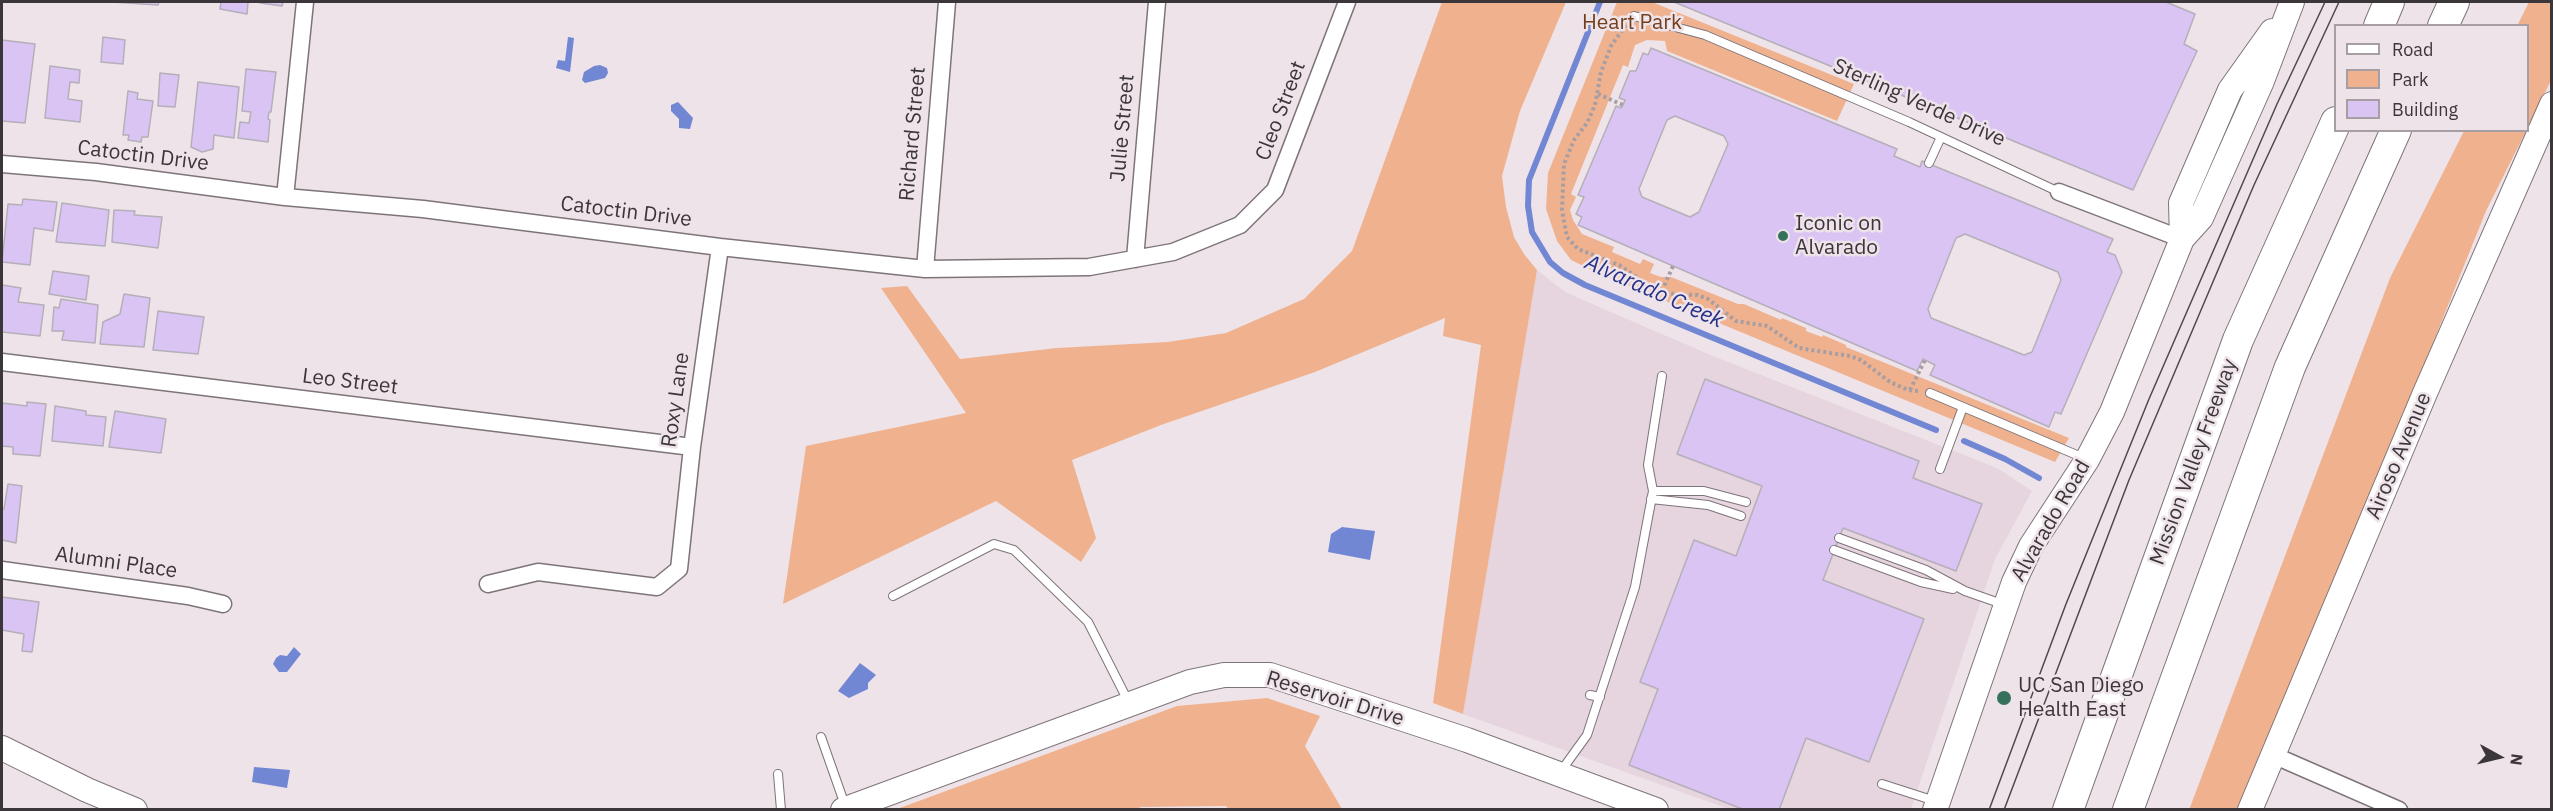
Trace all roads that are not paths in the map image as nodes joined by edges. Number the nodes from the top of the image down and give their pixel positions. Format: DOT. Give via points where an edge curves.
graph roads {
  1 [pos="305,2"];
  2 [pos="947,2"];
  3 [pos="1157,2"];
  4 [pos="1347,2"];
  5 [pos="2389,2"];
  6 [pos="2454,2"];
  7 [pos="2291,4"];
  8 [pos="1634,16"];
  9 [pos="2380,24"];
  10 [pos="2445,24"];
  11 [pos="2552,104"];
  12 [pos="2334,126"];
  13 [pos="2395,132"];
  14 [pos="1941,137"];
  15 [pos="2,164"];
  16 [pos="1929,164"];
  17 [pos="2059,192"];
  18 [pos="285,197"];
  19 [pos="1240,225"];
  20 [pos="2182,239"];
  21 [pos="720,247"];
  22 [pos="1135,259"];
  23 [pos="924,269"];
  24 [pos="2,362"];
  25 [pos="1662,376"];
  26 [pos="1930,393"];
  27 [pos="1963,407"];
  28 [pos="692,447"];
  29 [pos="2087,460"];
  30 [pos="1940,469"];
  31 [pos="1652,495"];
  32 [pos="1746,502"];
  33 [pos="1741,516"];
  34 [pos="1839,538"];
  35 [pos="1834,550"];
  36 [pos="2,570"];
  37 [pos="488,584"];
  38 [pos="1965,591"];
  39 [pos="893,596"];
  40 [pos="223,604"];
  41 [pos="2005,605"];
  42 [pos="1130,704"];
  43 [pos="821,737"];
  44 [pos="2,748"];
  45 [pos="2273,755"];
  46 [pos="778,774"];
  47 [pos="1559,774"];
  48 [pos="1882,784"];
  49 [pos="109,805"];
  50 [pos="1937,806"];
  51 [pos="845,809"];
  52 [pos="135,810"];
  53 [pos="781,810"];
  54 [pos="1656,810"];
  55 [pos="2068,810"];
  56 [pos="2128,810"];
  57 [pos="2250,810"];
  58 [pos="2399,810"];
  1 -- 18 [label="street"];
  2 -- 23 [label="street, Richard Street"];
  3 -- 22 [label="street, Julie Street"];
  4 -- 19 [label="street, Cleo Street" via="1275,190"];
  5 -- 9 [label="highway"];
  6 -- 10 [label="highway"];
  7 -- 20 [label="street, Alvarado Road" via="2262,81 2201,218"];
  8 -- 14 [label="lane, Sterling Verde Drive" via="1705,35"];
  11 -- 45 [label="street, Airoso Avenue"];
  12 -- 55 [label="highway, Mission Valley Freeway" via="2238,340"];
  13 -- 56 [label="highway" via="2290,367"];
  14 -- 16 [label="lane"];
  14 -- 17 [label="lane, Sterling Verde Drive"];
  15 -- 18 [label="street, Catoctin Drive"];
  17 -- 20 [label="street, Sterling Verde Drive"];
  18 -- 21 [label="street, Catoctin Drive" via="434,211"];
  19 -- 22 [label="street, Catoctin Drive" via="1173,252"];
  20 -- 29 [label="street, Alvarado Road" via="2112,412"];
  21 -- 23 [label="street, Catoctin Drive"];
  21 -- 28 [label="street, Roxy Lane"];
  22 -- 23 [label="street, Catoctin Drive" via="1089,267"];
  24 -- 28 [label="street, Leo Street"];
  25 -- 31 [label="lane" via="1648,465"];
  26 -- 27 [label="lane"];
  27 -- 29 [label="lane"];
  27 -- 30 [label="lane"];
  28 -- 37 [label="street, Roxy Lane" via="679,568 657,586 538,572"];
  29 -- 41 [label="street, Alvarado Road" via="2031,546"];
  31 -- 32 [label="lane" via="1704,491"];
  31 -- 33 [label="lane" via="1708,505"];
  31 -- 47 [label="lane" via="1635,587 1595,696 1587,735"];
  34 -- 38 [label="lane" via="1926,570"];
  35 -- 38 [label="lane" via="1921,582"];
  36 -- 40 [label="street, Alumni Place"];
  38 -- 41 [label="lane"];
  39 -- 42 [label="lane" via="994,544 1014,550 1088,622"];
  41 -- 50 [label="street, Alvarado Road"];
  42 -- 47 [label="street, Reservoir Drive" via="1190,682 1224,675 1270,675"];
  42 -- 51 [label="street, Reservoir Drive"];
  43 -- 51 [label="lane"];
  44 -- 49 [label="street"];
  45 -- 57 [label="street, Airoso Avenue"];
  45 -- 58 [label="street"];
  46 -- 53 [label="lane"];
  47 -- 54 [label="street, Reservoir Drive"];
  48 -- 50 [label="lane"];
  49 -- 52 [label="street"];
}
